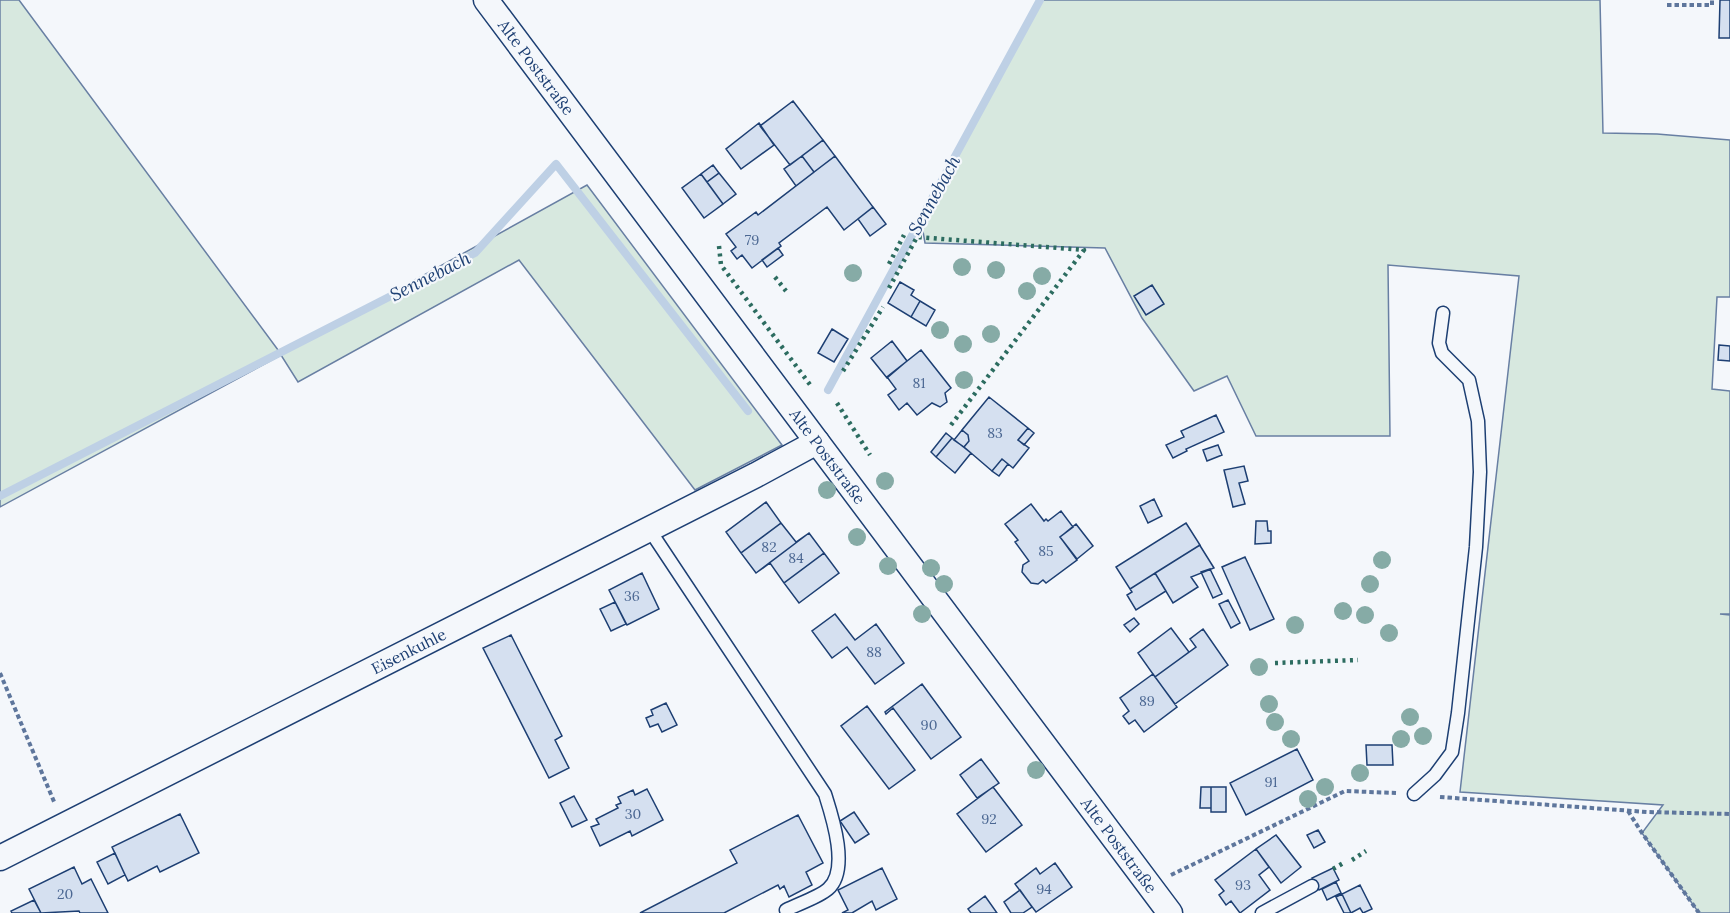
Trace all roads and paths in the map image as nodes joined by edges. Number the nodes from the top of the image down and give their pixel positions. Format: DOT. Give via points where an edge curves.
graph roads {
  1 [pos="486,0"];
  2 [pos="1712,0"];
  3 [pos="1667,6"];
  4 [pos="1443,313"];
  5 [pos="817,442"];
  6 [pos="649,529"];
  7 [pos="0,673"];
  8 [pos="1414,794"];
  9 [pos="1628,811"];
  10 [pos="1730,814"];
  11 [pos="64,827"];
  12 [pos="0,858"];
  13 [pos="1168,877"];
  14 [pos="1312,886"];
  15 [pos="786,910"];
  16 [pos="1170,913"];
  17 [pos="1262,913"];
  18 [pos="1699,913"];
  1 -- 5 [label="street, Alte Poststraße"];
  2 -- 3 [label="path" via="1712,6"];
  4 -- 8 [label="lane" via="1439,343 1442,353 1469,380 1478,421 1477,536 1452,752"];
  5 -- 6 [label="street, Eisenkuhle"];
  5 -- 16 [label="street, Alte Poststraße"];
  6 -- 11 [label="street, Eisenkuhle"];
  6 -- 15 [label="lane" via="825,794 840,854 835,879 828,889"];
  7 -- 11 [label="path"];
  8 -- 9 [label="path"];
  8 -- 13 [label="path" via="1345,791"];
  9 -- 10 [label="path"];
  9 -- 18 [label="path"];
  11 -- 12 [label="street, Eisenkuhle"];
  14 -- 17 [label="lane"];
}
